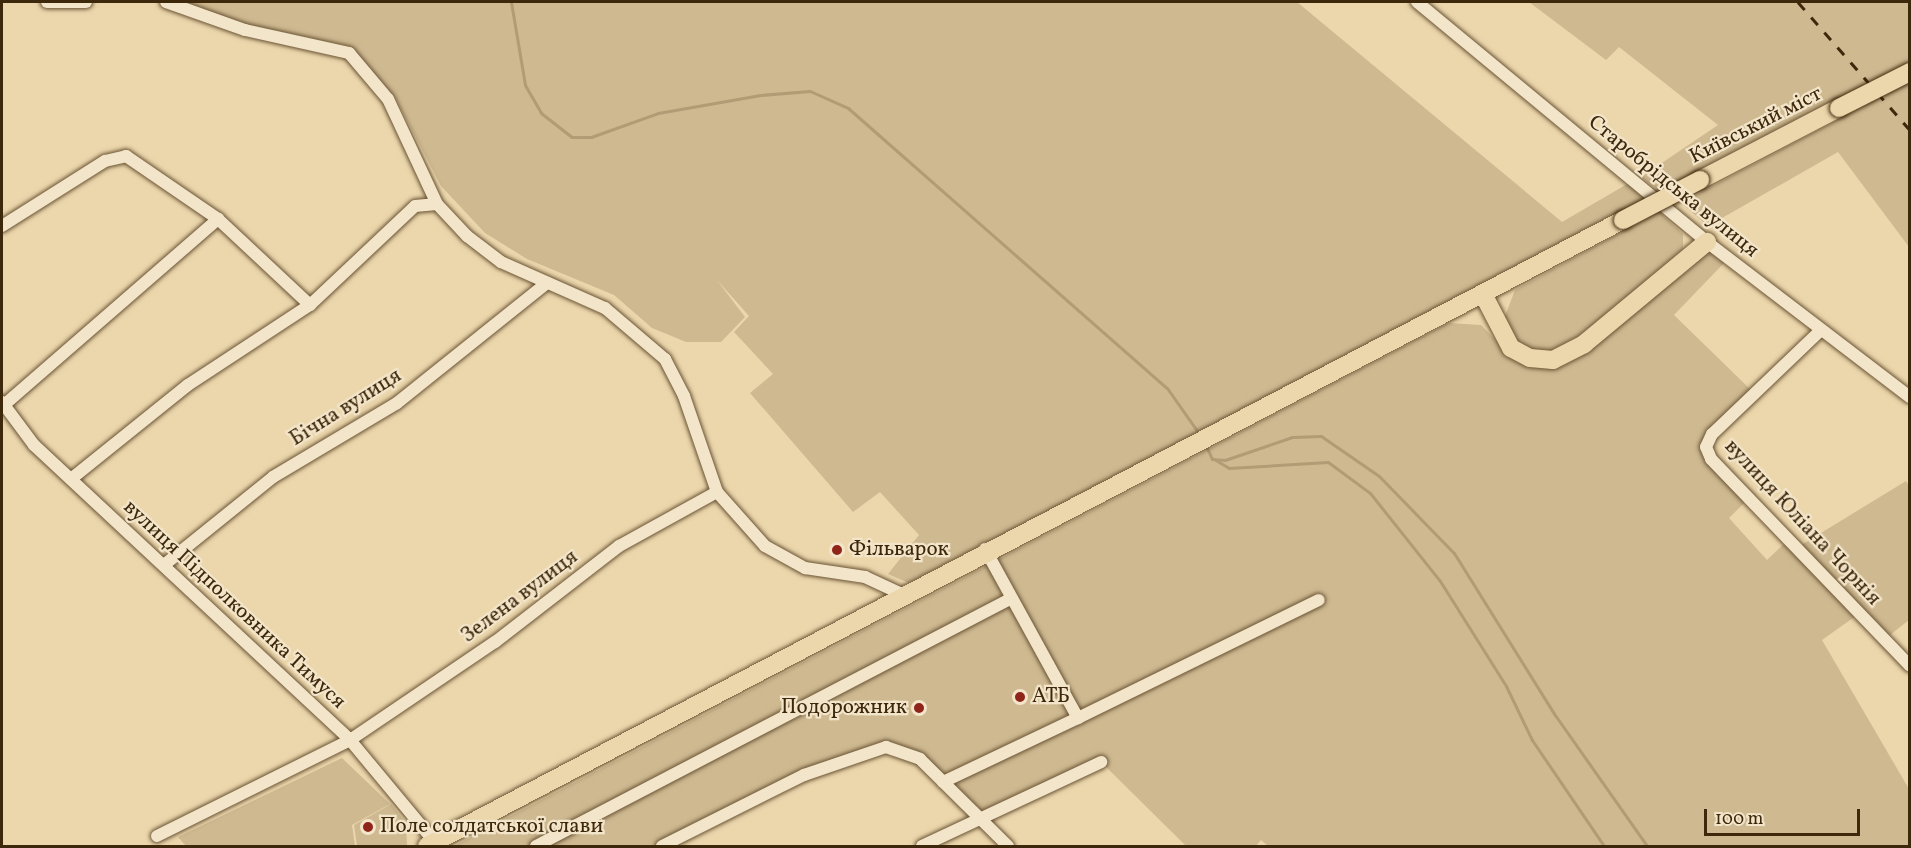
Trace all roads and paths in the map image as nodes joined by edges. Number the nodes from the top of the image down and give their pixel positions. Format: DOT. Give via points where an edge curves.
graph roads {
  1 [pos="47,2"];
  2 [pos="86,2"];
  3 [pos="166,2"];
  4 [pos="1417,2"];
  5 [pos="1910,72"];
  6 [pos="438,204"];
  7 [pos="218,219"];
  8 [pos="2,226"];
  9 [pos="1707,242"];
  10 [pos="547,283"];
  11 [pos="1483,294"];
  12 [pos="310,305"];
  13 [pos="1821,330"];
  14 [pos="1910,397"];
  15 [pos="3,403"];
  16 [pos="70,479"];
  17 [pos="717,492"];
  18 [pos="986,551"];
  19 [pos="164,565"];
  20 [pos="906,596"];
  21 [pos="1011,599"];
  22 [pos="1319,600"];
  23 [pos="1910,666"];
  24 [pos="1078,718"];
  25 [pos="350,740"];
  26 [pos="1101,762"];
  27 [pos="943,782"];
  28 [pos="975,820"];
  29 [pos="157,836"];
  30 [pos="432,846"];
  31 [pos="536,846"];
  32 [pos="663,846"];
  33 [pos="922,846"];
  34 [pos="1008,846"];
  1 -- 2 [label="street"];
  3 -- 6 [label="street" via="245,30 349,52 388,99"];
  4 -- 9 [label="street, Старобрідська вулиця"];
  5 -- 11 [label="highway, Київський міст, bridge"];
  6 -- 10 [label="street" via="483,249"];
  6 -- 12 [label="street" via="415,206"];
  7 -- 8 [label="street" via="126,156 105,161"];
  7 -- 12 [label="street"];
  7 -- 15 [label="street"];
  9 -- 11 [label="highway" via="1584,344 1553,360 1530,358 1511,348"];
  9 -- 13 [label="street, Старобрідська вулиця"];
  10 -- 17 [label="street" via="605,308 664,359 684,396"];
  10 -- 19 [label="street, Бічна вулиця" via="397,403 273,477"];
  11 -- 18 [label="highway, Київський міст"];
  12 -- 16 [label="street" via="188,385"];
  13 -- 14 [label="street, Старобрідська вулиця"];
  13 -- 23 [label="street, вулиця Юліана Чорнія" via="1712,434 1706,447 1710,459"];
  15 -- 16 [label="street, вулиця Підполковника Тимуся" via="34,445"];
  16 -- 19 [label="street, вулиця Підполковника Тимуся"];
  17 -- 20 [label="street" via="782,558 812,570 865,577"];
  17 -- 25 [label="street, Зелена вулиця" via="619,546 495,642"];
  18 -- 20 [label="highway, Київський міст"];
  18 -- 21 [label="street"];
  19 -- 25 [label="street, вулиця Підполковника Тимуся"];
  20 -- 30 [label="highway, Київський міст"];
  21 -- 24 [label="street"];
  21 -- 31 [label="street"];
  22 -- 24 [label="street"];
  24 -- 27 [label="street"];
  25 -- 29 [label="street, Зелена вулиця"];
  25 -- 30 [label="street, вулиця Підполковника Тимуся"];
  26 -- 28 [label="street"];
  27 -- 28 [label="street"];
  27 -- 32 [label="street" via="906,751 870,748"];
  28 -- 33 [label="street"];
  28 -- 34 [label="street"];
}
